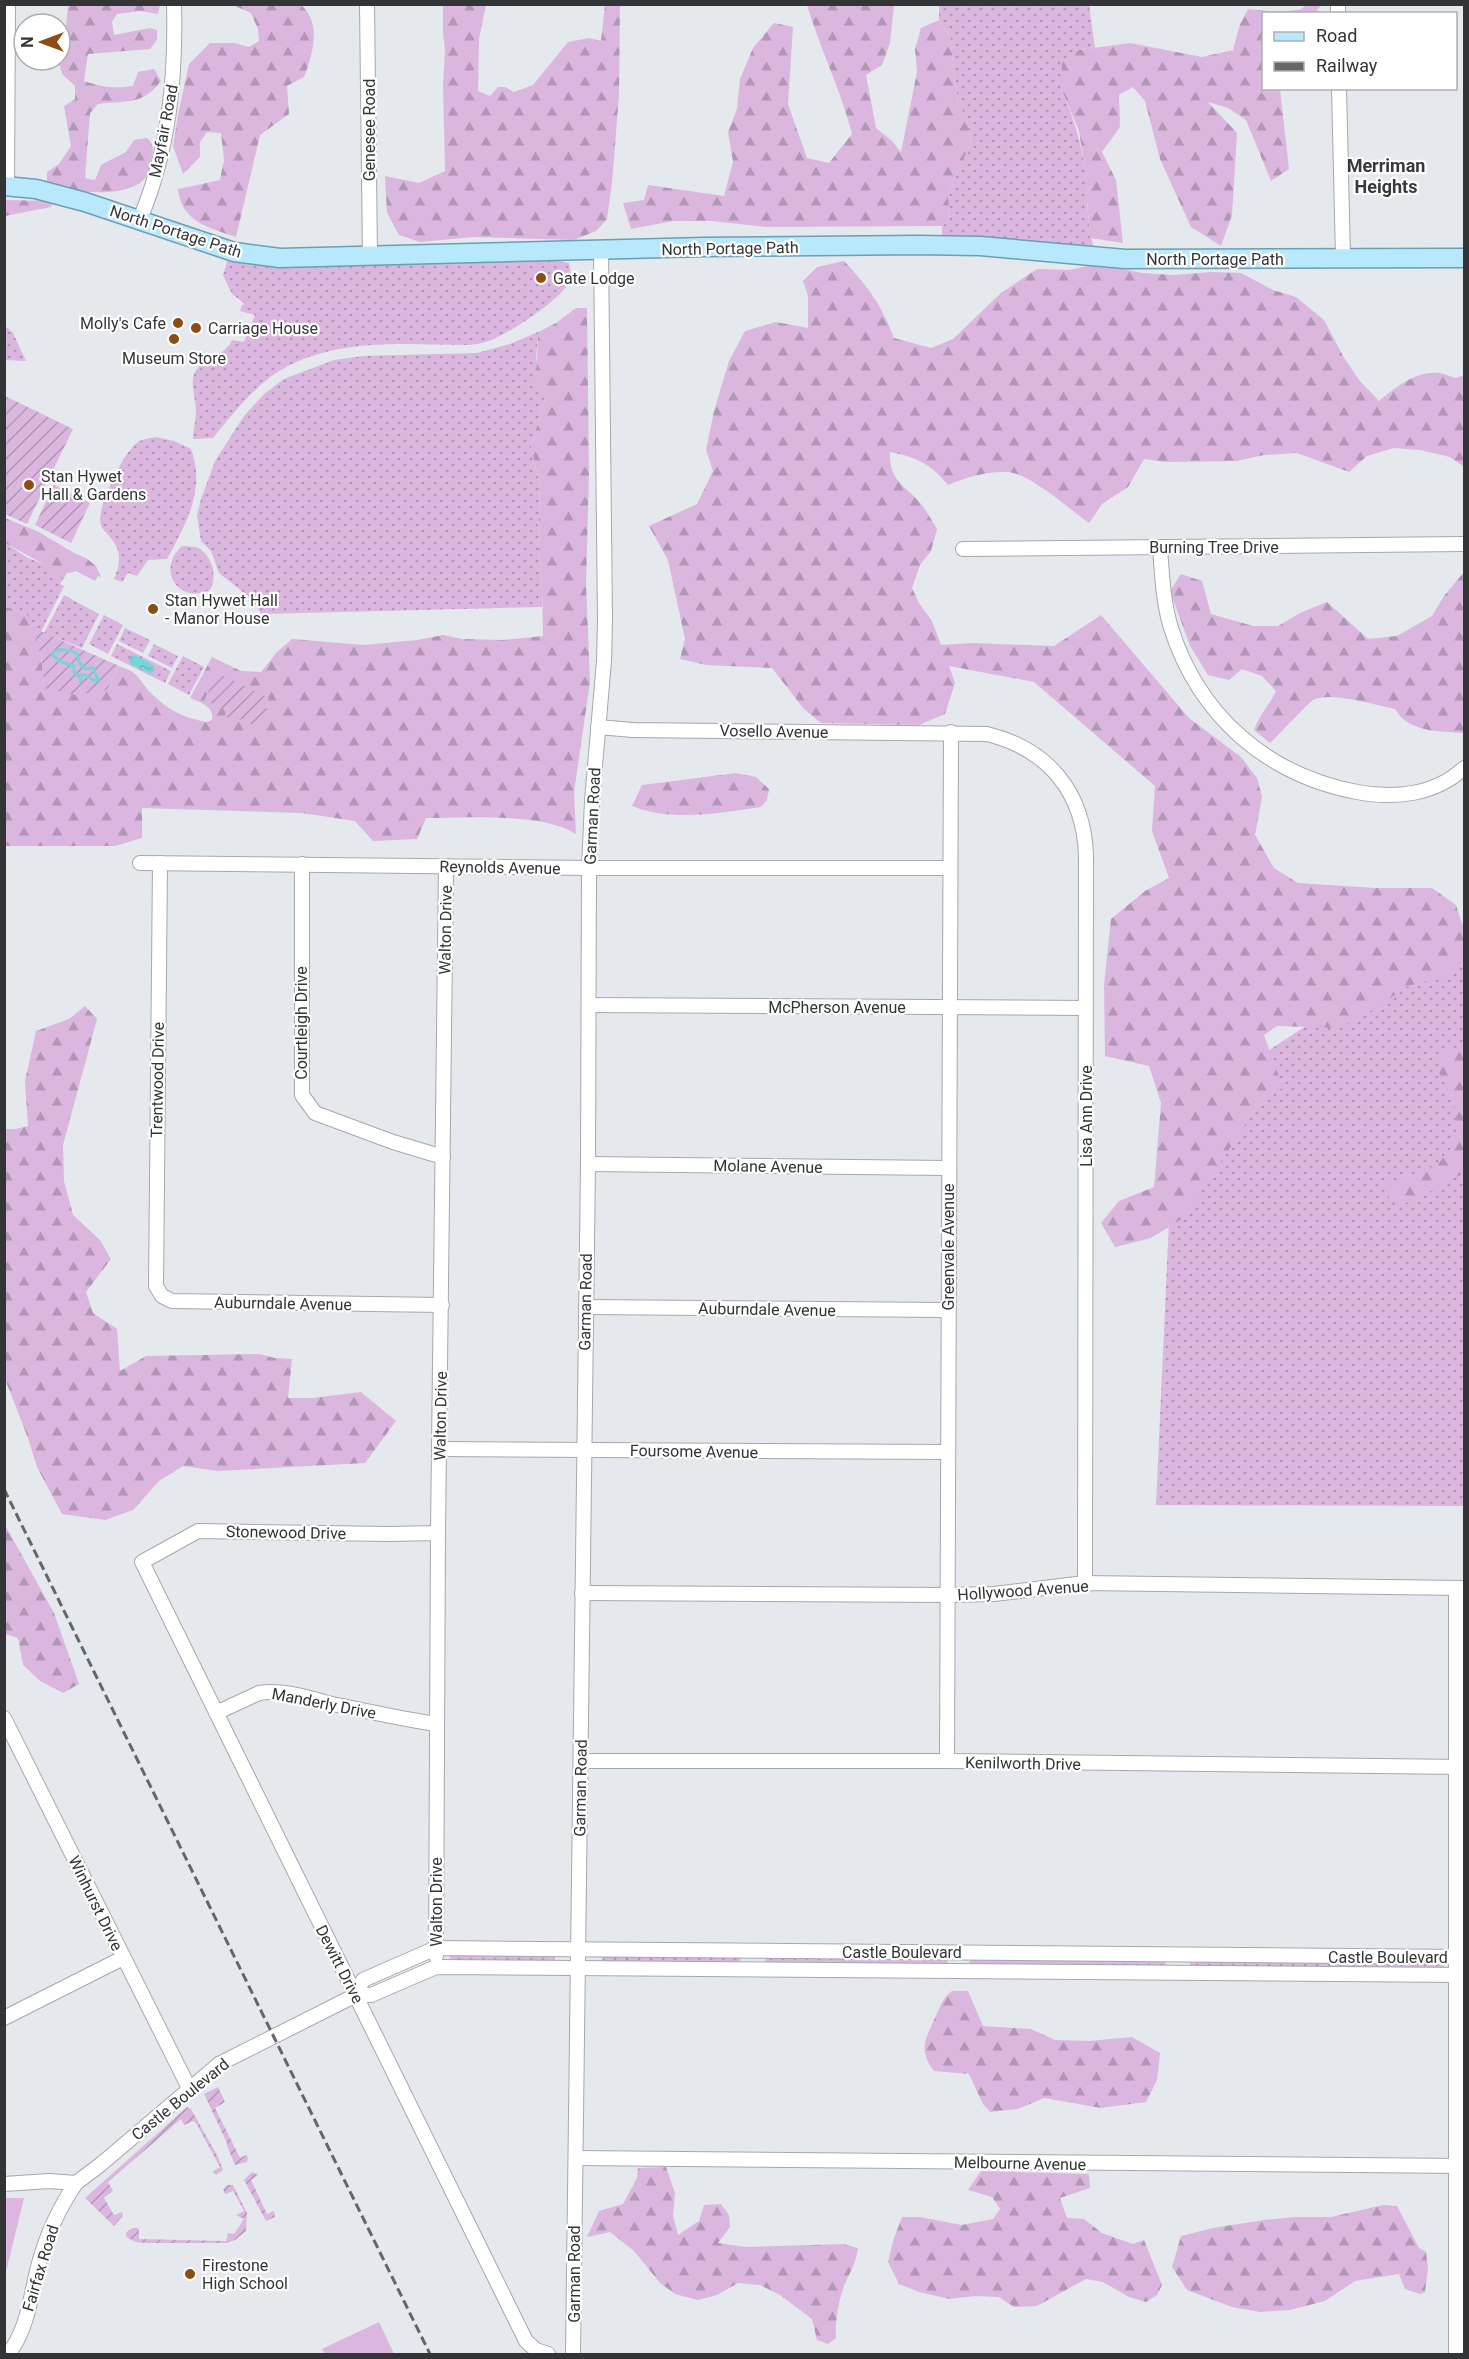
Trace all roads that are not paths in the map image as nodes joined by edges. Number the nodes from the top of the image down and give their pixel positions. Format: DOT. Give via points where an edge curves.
graph roads {
  1 [pos="8,4"];
  2 [pos="174,4"];
  3 [pos="367,4"];
  4 [pos="1339,90"];
  5 [pos="6,186"];
  6 [pos="140,219"];
  7 [pos="601,250"];
  8 [pos="370,256"];
  9 [pos="1343,257"];
  10 [pos="1464,258"];
  11 [pos="1464,544"];
  12 [pos="1160,547"];
  13 [pos="963,549"];
  14 [pos="598,728"];
  15 [pos="951,732"];
  16 [pos="1464,768"];
  17 [pos="140,863"];
  18 [pos="160,863"];
  19 [pos="302,864"];
  20 [pos="446,866"];
  21 [pos="589,868"];
  22 [pos="949,868"];
  23 [pos="589,1005"];
  24 [pos="950,1008"];
  25 [pos="1086,1008"];
  26 [pos="443,1157"];
  27 [pos="588,1164"];
  28 [pos="948,1168"];
  29 [pos="162,1296"];
  30 [pos="442,1305"];
  31 [pos="586,1306"];
  32 [pos="948,1310"];
  33 [pos="440,1449"];
  34 [pos="583,1450"];
  35 [pos="948,1452"];
  36 [pos="438,1533"];
  37 [pos="142,1562"];
  38 [pos="1085,1583"];
  39 [pos="1460,1588"];
  40 [pos="582,1593"];
  41 [pos="948,1595"];
  42 [pos="216,1713"];
  43 [pos="4,1718"];
  44 [pos="437,1724"];
  45 [pos="581,1761"];
  46 [pos="947,1761"];
  47 [pos="1460,1767"];
  48 [pos="436,1948"];
  49 [pos="579,1951"];
  50 [pos="749,1951"];
  51 [pos="957,1952"];
  52 [pos="1175,1955"];
  53 [pos="1460,1957"];
  54 [pos="123,1958"];
  55 [pos="436,1967"];
  56 [pos="579,1968"];
  57 [pos="749,1969"];
  58 [pos="957,1972"];
  59 [pos="1175,1972"];
  60 [pos="1460,1975"];
  61 [pos="356,1995"];
  62 [pos="4,2018"];
  63 [pos="189,2088"];
  64 [pos="576,2158"];
  65 [pos="1461,2166"];
  66 [pos="76,2183"];
  67 [pos="4,2184"];
  68 [pos="8,2355"];
  69 [pos="548,2355"];
  70 [pos="573,2355"];
  71 [pos="1456,2355"];
  1 -- 5 [label="street"];
  2 -- 6 [label="street, Mayfair Road" via="171,109 158,169"];
  3 -- 8 [label="street, Genesee Road"];
  4 -- 9 [label="street"];
  5 -- 6 [label="main road, North Portage Path" via="36,189"];
  6 -- 8 [label="main road, North Portage Path" via="234,252 280,258"];
  7 -- 8 [label="main road, North Portage Path"];
  7 -- 9 [label="main road, North Portage Path" via="947,245 1125,259"];
  7 -- 14 [label="street, Garman Road" via="605,620"];
  9 -- 10 [label="main road, North Portage Path"];
  11 -- 12 [label="street, Burning Tree Drive"];
  12 -- 13 [label="street, Burning Tree Drive"];
  12 -- 16 [label="street" via="1166,607 1181,654 1200,690 1250,746 1293,772 1364,793 1412,794 1442,784"];
  14 -- 15 [label="street, Vosello Avenue"];
  14 -- 21 [label="street, Garman Road"];
  15 -- 22 [label="street, Greenvale Avenue"];
  15 -- 25 [label="street, Lisa Ann Drive" via="987,734 1028,749 1052,769 1073,798 1086,839"];
  17 -- 18 [label="street, Reynolds Avenue"];
  18 -- 19 [label="street, Reynolds Avenue"];
  18 -- 29 [label="street, Trentwood Drive" via="155,1275"];
  19 -- 20 [label="street, Reynolds Avenue"];
  19 -- 26 [label="street, Courtleigh Drive" via="302,1095 315,1113"];
  20 -- 21 [label="street, Reynolds Avenue"];
  20 -- 26 [label="street, Walton Drive"];
  21 -- 22 [label="street, Reynolds Avenue"];
  21 -- 23 [label="street, Garman Road"];
  22 -- 24 [label="street, Greenvale Avenue"];
  23 -- 24 [label="street, McPherson Avenue"];
  23 -- 27 [label="street, Garman Road"];
  24 -- 25 [label="street, McPherson Avenue"];
  24 -- 28 [label="street, Greenvale Avenue"];
  25 -- 38 [label="street, Lisa Ann Drive"];
  26 -- 30 [label="street, Walton Drive"];
  27 -- 28 [label="street, Molane Avenue"];
  27 -- 31 [label="street, Garman Road"];
  28 -- 32 [label="street, Greenvale Avenue"];
  29 -- 30 [label="street, Auburndale Avenue" via="172,1301"];
  30 -- 33 [label="street, Walton Drive"];
  31 -- 32 [label="street, Auburndale Avenue"];
  31 -- 34 [label="street, Garman Road"];
  32 -- 35 [label="street, Greenvale Avenue"];
  33 -- 34 [label="street, Foursome Avenue"];
  33 -- 36 [label="street, Walton Drive"];
  34 -- 35 [label="street, Foursome Avenue"];
  34 -- 40 [label="street, Garman Road"];
  35 -- 41 [label="street, Greenvale Avenue"];
  36 -- 37 [label="street, Stonewood Drive" via="198,1531"];
  36 -- 44 [label="street, Walton Drive"];
  37 -- 42 [label="street, Dewitt Drive"];
  38 -- 39 [label="street, Hollywood Avenue"];
  38 -- 41 [label="street, Hollywood Avenue" via="994,1594"];
  39 -- 47 [label="street"];
  40 -- 41 [label="street, Hollywood Avenue"];
  40 -- 45 [label="street, Garman Road"];
  41 -- 46 [label="street, Greenvale Avenue"];
  42 -- 44 [label="street, Manderly Drive" via="266,1691"];
  42 -- 61 [label="street, Dewitt Drive"];
  43 -- 54 [label="street, Winhurst Drive"];
  44 -- 48 [label="street, Walton Drive"];
  45 -- 46 [label="street, Kenilworth Drive"];
  45 -- 49 [label="street, Garman Road"];
  46 -- 47 [label="street, Kenilworth Drive"];
  47 -- 53 [label="street"];
  48 -- 49 [label="street, Castle Boulevard"];
  48 -- 55 [label="street, Walton Drive"];
  48 -- 61 [label="street, Castle Boulevard" via="363,1980"];
  49 -- 50 [label="street, Castle Boulevard"];
  49 -- 56 [label="street, Garman Road"];
  50 -- 51 [label="street, Castle Boulevard"];
  50 -- 57 [label="street"];
  51 -- 52 [label="street, Castle Boulevard"];
  51 -- 58 [label="street"];
  52 -- 53 [label="street, Castle Boulevard"];
  52 -- 59 [label="street"];
  53 -- 60 [label="street"];
  54 -- 62 [label="street"];
  54 -- 63 [label="street, Winhurst Drive"];
  55 -- 56 [label="street, Castle Boulevard"];
  55 -- 61 [label="street, Castle Boulevard" via="371,1995"];
  56 -- 57 [label="street, Castle Boulevard"];
  56 -- 64 [label="street, Garman Road"];
  57 -- 58 [label="street, Castle Boulevard"];
  58 -- 59 [label="street, Castle Boulevard"];
  59 -- 60 [label="street, Castle Boulevard"];
  60 -- 65 [label="street"];
  61 -- 63 [label="street, Castle Boulevard" via="219,2064"];
  61 -- 69 [label="street, Dewitt Drive" via="526,2341"];
  63 -- 66 [label="street, Castle Boulevard"];
  64 -- 65 [label="street, Melbourne Avenue"];
  64 -- 70 [label="street, Garman Road"];
  65 -- 71 [label="street"];
  66 -- 67 [label="street"];
  66 -- 68 [label="street, Fairfax Road" via="50,2229 23,2328"];
}
